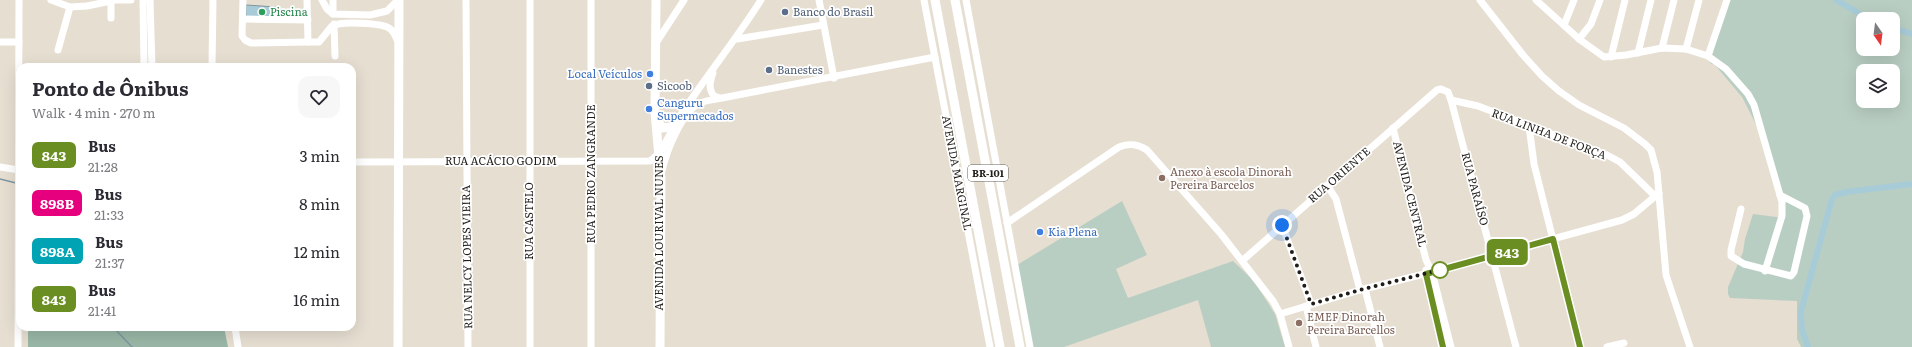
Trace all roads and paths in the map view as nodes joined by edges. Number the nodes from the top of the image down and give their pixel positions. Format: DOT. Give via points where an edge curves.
graph roads {
  1 [pos="18,0"];
  2 [pos="51,0"];
  3 [pos="111,0"];
  4 [pos="131,0"];
  5 [pos="143,0"];
  6 [pos="149,0"];
  7 [pos="213,0"];
  8 [pos="243,0"];
  9 [pos="307,0"];
  10 [pos="322,0"];
  11 [pos="333,0"];
  12 [pos="398,0"];
  13 [pos="466,0"];
  14 [pos="530,0"];
  15 [pos="591,0"];
  16 [pos="656,0"];
  17 [pos="684,0"];
  18 [pos="761,0"];
  19 [pos="819,0"];
  20 [pos="924,0"];
  21 [pos="935,0"];
  22 [pos="955,0"];
  23 [pos="966,0"];
  24 [pos="1480,0"];
  25 [pos="1536,0"];
  26 [pos="1574,0"];
  27 [pos="1600,0"];
  28 [pos="1625,0"];
  29 [pos="1651,0"];
  30 [pos="1674,0"];
  31 [pos="1699,0"];
  32 [pos="1727,0"];
  33 [pos="70,7"];
  34 [pos="333,14"];
  35 [pos="111,18"];
  36 [pos="243,20"];
  37 [pos="308,20"];
  38 [pos="334,24"];
  39 [pos="823,25"];
  40 [pos="1564,25"];
  41 [pos="737,39"];
  42 [pos="1579,39"];
  43 [pos="0,42"];
  44 [pos="19,42"];
  45 [pos="308,42"];
  46 [pos="656,43"];
  47 [pos="398,44"];
  48 [pos="1662,48"];
  49 [pos="1686,49"];
  50 [pos="58,50"];
  51 [pos="1638,53"];
  52 [pos="335,56"];
  53 [pos="1708,56"];
  54 [pos="936,57"];
  55 [pos="1611,57"];
  56 [pos="19,63"];
  57 [pos="144,63"];
  58 [pos="152,63"];
  59 [pos="212,63"];
  60 [pos="715,67"];
  61 [pos="834,78"];
  62 [pos="1437,90"];
  63 [pos="722,98"];
  64 [pos="1451,100"];
  65 [pos="655,112"];
  66 [pos="672,126"];
  67 [pos="1530,126"];
  68 [pos="1393,128"];
  69 [pos="659,155"];
  70 [pos="398,161"];
  71 [pos="466,161"];
  72 [pos="356,162"];
  73 [pos="529,162"];
  74 [pos="592,162"];
  75 [pos="0,167"];
  76 [pos="16,170"];
  77 [pos="661,179"];
  78 [pos="1328,185"];
  79 [pos="1657,194"];
  80 [pos="1780,195"];
  81 [pos="1742,209"];
  82 [pos="1007,223"];
  83 [pos="1282,225"];
  84 [pos="1553,239"];
  85 [pos="1493,256"];
  86 [pos="1243,260"];
  87 [pos="1765,270"];
  88 [pos="1429,273"];
  89 [pos="1363,289"];
  90 [pos="1309,305"];
  91 [pos="1280,314"];
  92 [pos="18,331"];
  93 [pos="236,331"];
  94 [pos="1624,343"];
  95 [pos="18,347"];
  96 [pos="238,347"];
  97 [pos="398,347"];
  98 [pos="468,347"];
  99 [pos="530,347"];
  100 [pos="591,347"];
  101 [pos="660,347"];
  102 [pos="990,347"];
  103 [pos="1000,347"];
  104 [pos="1020,347"];
  105 [pos="1030,347"];
  106 [pos="1289,347"];
  107 [pos="1316,347"];
  108 [pos="1380,347"];
  109 [pos="1443,347"];
  110 [pos="1451,347"];
  111 [pos="1516,347"];
  112 [pos="1580,347"];
  113 [pos="1608,347"];
  114 [pos="1690,347"];
  1 -- 44 [label="street"];
  2 -- 33 [label="street"];
  3 -- 4 [label="street"];
  3 -- 33 [label="street"];
  3 -- 35 [label="street"];
  5 -- 57 [label="street"];
  6 -- 58 [label="street"];
  7 -- 59 [label="street"];
  8 -- 36 [label="street"];
  9 -- 37 [label="street"];
  10 -- 34 [label="street"];
  11 -- 34 [label="street"];
  12 -- 34 [label="street" via="390,9 380,14"];
  12 -- 47 [label="main road"];
  13 -- 71 [label="street, RUA NELCY LOPES VIEIRA"];
  14 -- 73 [label="street, RUA CASTELO"];
  15 -- 74 [label="street, RUA PEDRO ZANGRANDE"];
  16 -- 46 [label="main road, AVENIDA LOURIVAL NUNES"];
  17 -- 46 [label="street"];
  18 -- 41 [label="street"];
  19 -- 39 [label="street"];
  20 -- 54 [label="street, AVENIDA MARGINAL"];
  21 -- 103 [label="main road, BR-101"];
  22 -- 104 [label="main road, BR-101"];
  23 -- 82 [label="street"];
  24 -- 79 [label="street" via="1533,66 1559,91 1579,105 1624,128 1651,150 1656,165"];
  25 -- 40 [label="street"];
  26 -- 40 [label="street"];
  27 -- 42 [label="street" via="1591,24"];
  28 -- 55 [label="street"];
  29 -- 51 [label="street"];
  30 -- 48 [label="street"];
  31 -- 49 [label="street"];
  32 -- 53 [label="street"];
  33 -- 50 [label="street"];
  36 -- 37 [label="street"];
  36 -- 45 [label="street" via="242,36 245,40"];
  37 -- 45 [label="street"];
  38 -- 45 [label="street" via="321,41"];
  38 -- 47 [label="street" via="382,25 391,30"];
  38 -- 52 [label="street"];
  39 -- 41 [label="street"];
  39 -- 61 [label="street"];
  40 -- 42 [label="street"];
  41 -- 60 [label="street"];
  42 -- 55 [label="street" via="1604,57"];
  43 -- 44 [label="street"];
  44 -- 56 [label="street"];
  46 -- 65 [label="main road, AVENIDA LOURIVAL NUNES"];
  47 -- 70 [label="main road"];
  48 -- 49 [label="street"];
  48 -- 51 [label="street"];
  49 -- 53 [label="street"];
  51 -- 55 [label="street"];
  53 -- 80 [label="street" via="1726,69 1748,94 1754,105"];
  54 -- 61 [label="street"];
  54 -- 102 [label="street, AVENIDA MARGINAL"];
  60 -- 63 [label="street" via="710,87 714,96"];
  60 -- 66 [label="street"];
  61 -- 63 [label="street"];
  62 -- 64 [label="street, RUA LINHA DE FORÇA" via="1448,92"];
  62 -- 68 [label="street, RUA ORIENTE"];
  63 -- 77 [label="street" via="698,104 690,111 670,145"];
  64 -- 67 [label="street, RUA LINHA DE FORÇA" via="1478,106"];
  64 -- 85 [label="street, RUA PARAÍSO"];
  65 -- 66 [label="main road" via="661,127"];
  65 -- 69 [label="main road, AVENIDA LOURIVAL NUNES"];
  66 -- 69 [label="street"];
  67 -- 79 [label="street, RUA LINHA DE FORÇA" via="1607,155 1620,162"];
  67 -- 84 [label="street" via="1534,164"];
  68 -- 78 [label="street, RUA ORIENTE"];
  68 -- 88 [label="street, AVENIDA CENTRAL"];
  69 -- 74 [label="street, RUA ACÁCIO GODIM" via="650,161"];
  69 -- 77 [label="main road, AVENIDA LOURIVAL NUNES"];
  70 -- 71 [label="street, RUA ACÁCIO GODIM"];
  70 -- 72 [label="street, RUA ACÁCIO GODIM"];
  70 -- 97 [label="main road"];
  71 -- 73 [label="street, RUA ACÁCIO GODIM"];
  71 -- 98 [label="street, RUA NELCY LOPES VIEIRA"];
  73 -- 74 [label="street, RUA ACÁCIO GODIM"];
  73 -- 99 [label="street, RUA CASTELO"];
  74 -- 100 [label="street, RUA PEDRO ZANGRANDE"];
  75 -- 76 [label="street"];
  77 -- 101 [label="main road, AVENIDA LOURIVAL NUNES"];
  78 -- 83 [label="street, RUA ORIENTE"];
  78 -- 89 [label="street" via="1336,199"];
  79 -- 84 [label="street" via="1628,218"];
  79 -- 114 [label="street" via="1666,275"];
  80 -- 87 [label="street" via="1782,216"];
  80 -- 87 [label="street" via="1805,208 1807,216 1793,274 1789,277"];
  81 -- 87 [label="street" via="1730,250 1731,256 1744,264"];
  82 -- 86 [label="street" via="1112,152 1133,144 1147,150"];
  82 -- 105 [label="street"];
  83 -- 86 [label="street, RUA ORIENTE"];
  83 -- 90 [label="street"];
  84 -- 85 [label="street"];
  84 -- 112 [label="street"];
  85 -- 88 [label="street"];
  85 -- 111 [label="street, RUA PARAÍSO"];
  86 -- 91 [label="street" via="1273,300"];
  88 -- 89 [label="street"];
  88 -- 109 [label="street, AVENIDA CENTRAL"];
  88 -- 110 [label="street, AVENIDA CENTRAL"];
  89 -- 90 [label="street"];
  89 -- 108 [label="street"];
  90 -- 91 [label="street"];
  90 -- 107 [label="street"];
  91 -- 106 [label="street"];
  92 -- 95 [label="street"];
  93 -- 96 [label="street"];
  94 -- 113 [label="street"];
}
